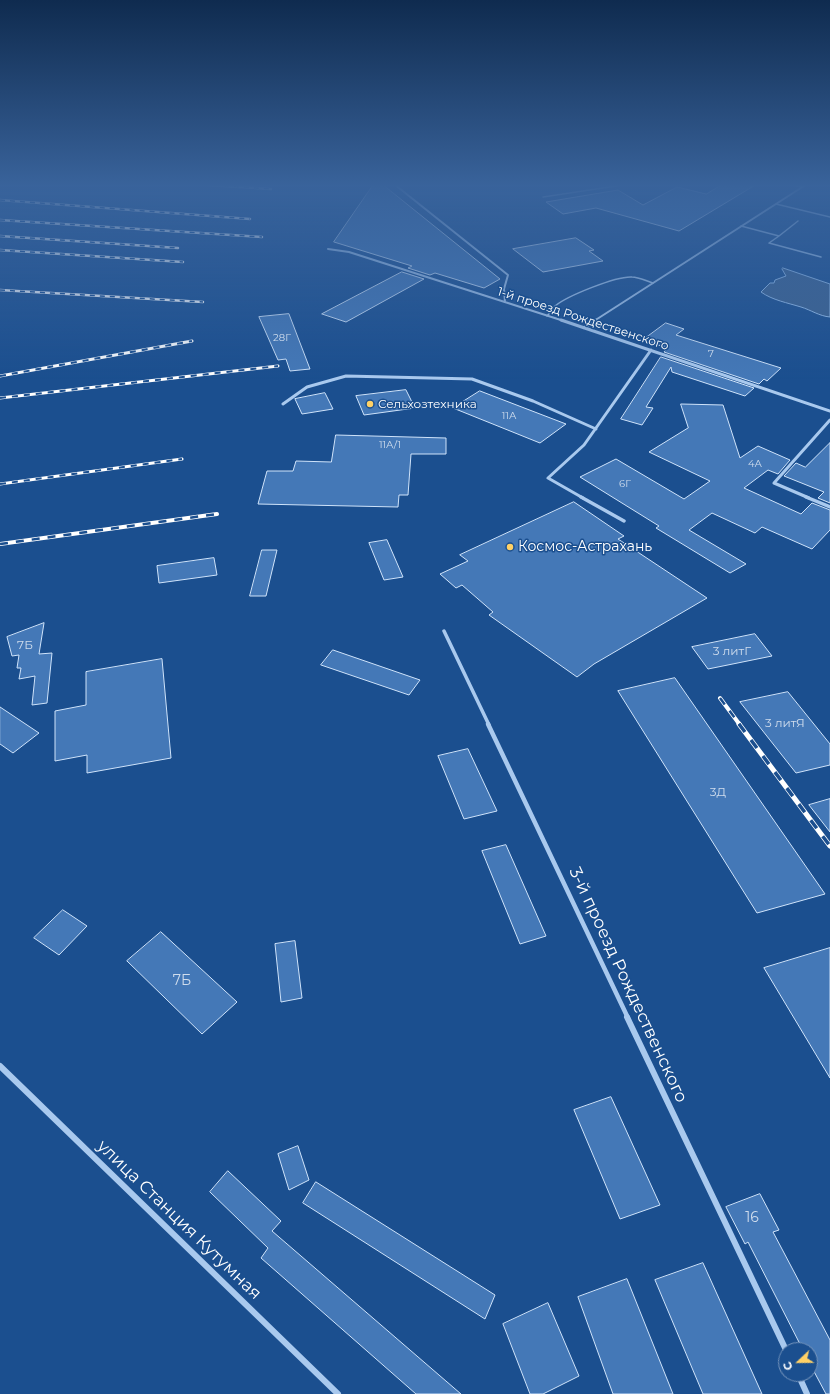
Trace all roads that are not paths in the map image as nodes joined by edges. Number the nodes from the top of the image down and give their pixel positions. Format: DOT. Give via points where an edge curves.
graph roads {
  1 [pos="328,249"];
  2 [pos="475,249"];
  3 [pos="705,249"];
  4 [pos="790,249"];
  5 [pos="821,258"];
  6 [pos="653,283"];
  7 [pos="505,302"];
  8 [pos="547,316"];
  9 [pos="584,328"];
  10 [pos="650,350"];
  11 [pos="283,404"];
  12 [pos="830,411"];
  13 [pos="830,420"];
  14 [pos="596,429"];
  15 [pos="830,507"];
  16 [pos="624,521"];
  17 [pos="444,631"];
  18 [pos="0,1066"];
  19 [pos="782,1342"];
  20 [pos="802,1382"];
  21 [pos="338,1394"];
  22 [pos="808,1394"];
  1 -- 7 [label="street, 1-й проезд Рождественского" via="349,252"];
  2 -- 7 [label="street" via="508,275 504,289"];
  3 -- 6 [label="street"];
  4 -- 5 [label="lane"];
  6 -- 8 [label="lane" via="631,277 611,282 566,300 554,307"];
  6 -- 9 [label="street"];
  7 -- 8 [label="street, 1-й проезд Рождественского"];
  8 -- 9 [label="street, 1-й проезд Рождественского"];
  9 -- 10 [label="street, 1-й проезд Рождественского"];
  10 -- 12 [label="street, 1-й проезд Рождественского"];
  10 -- 14 [label="street"];
  11 -- 14 [label="street" via="307,388 346,376 472,379 533,401"];
  13 -- 15 [label="street" via="774,483"];
  14 -- 16 [label="street" via="548,478"];
  17 -- 19 [label="street, 3-й проезд Рождественского"];
  18 -- 21 [label="street, улица Станция Кутумная"];
  20 -- 22 [label="street"];
}
